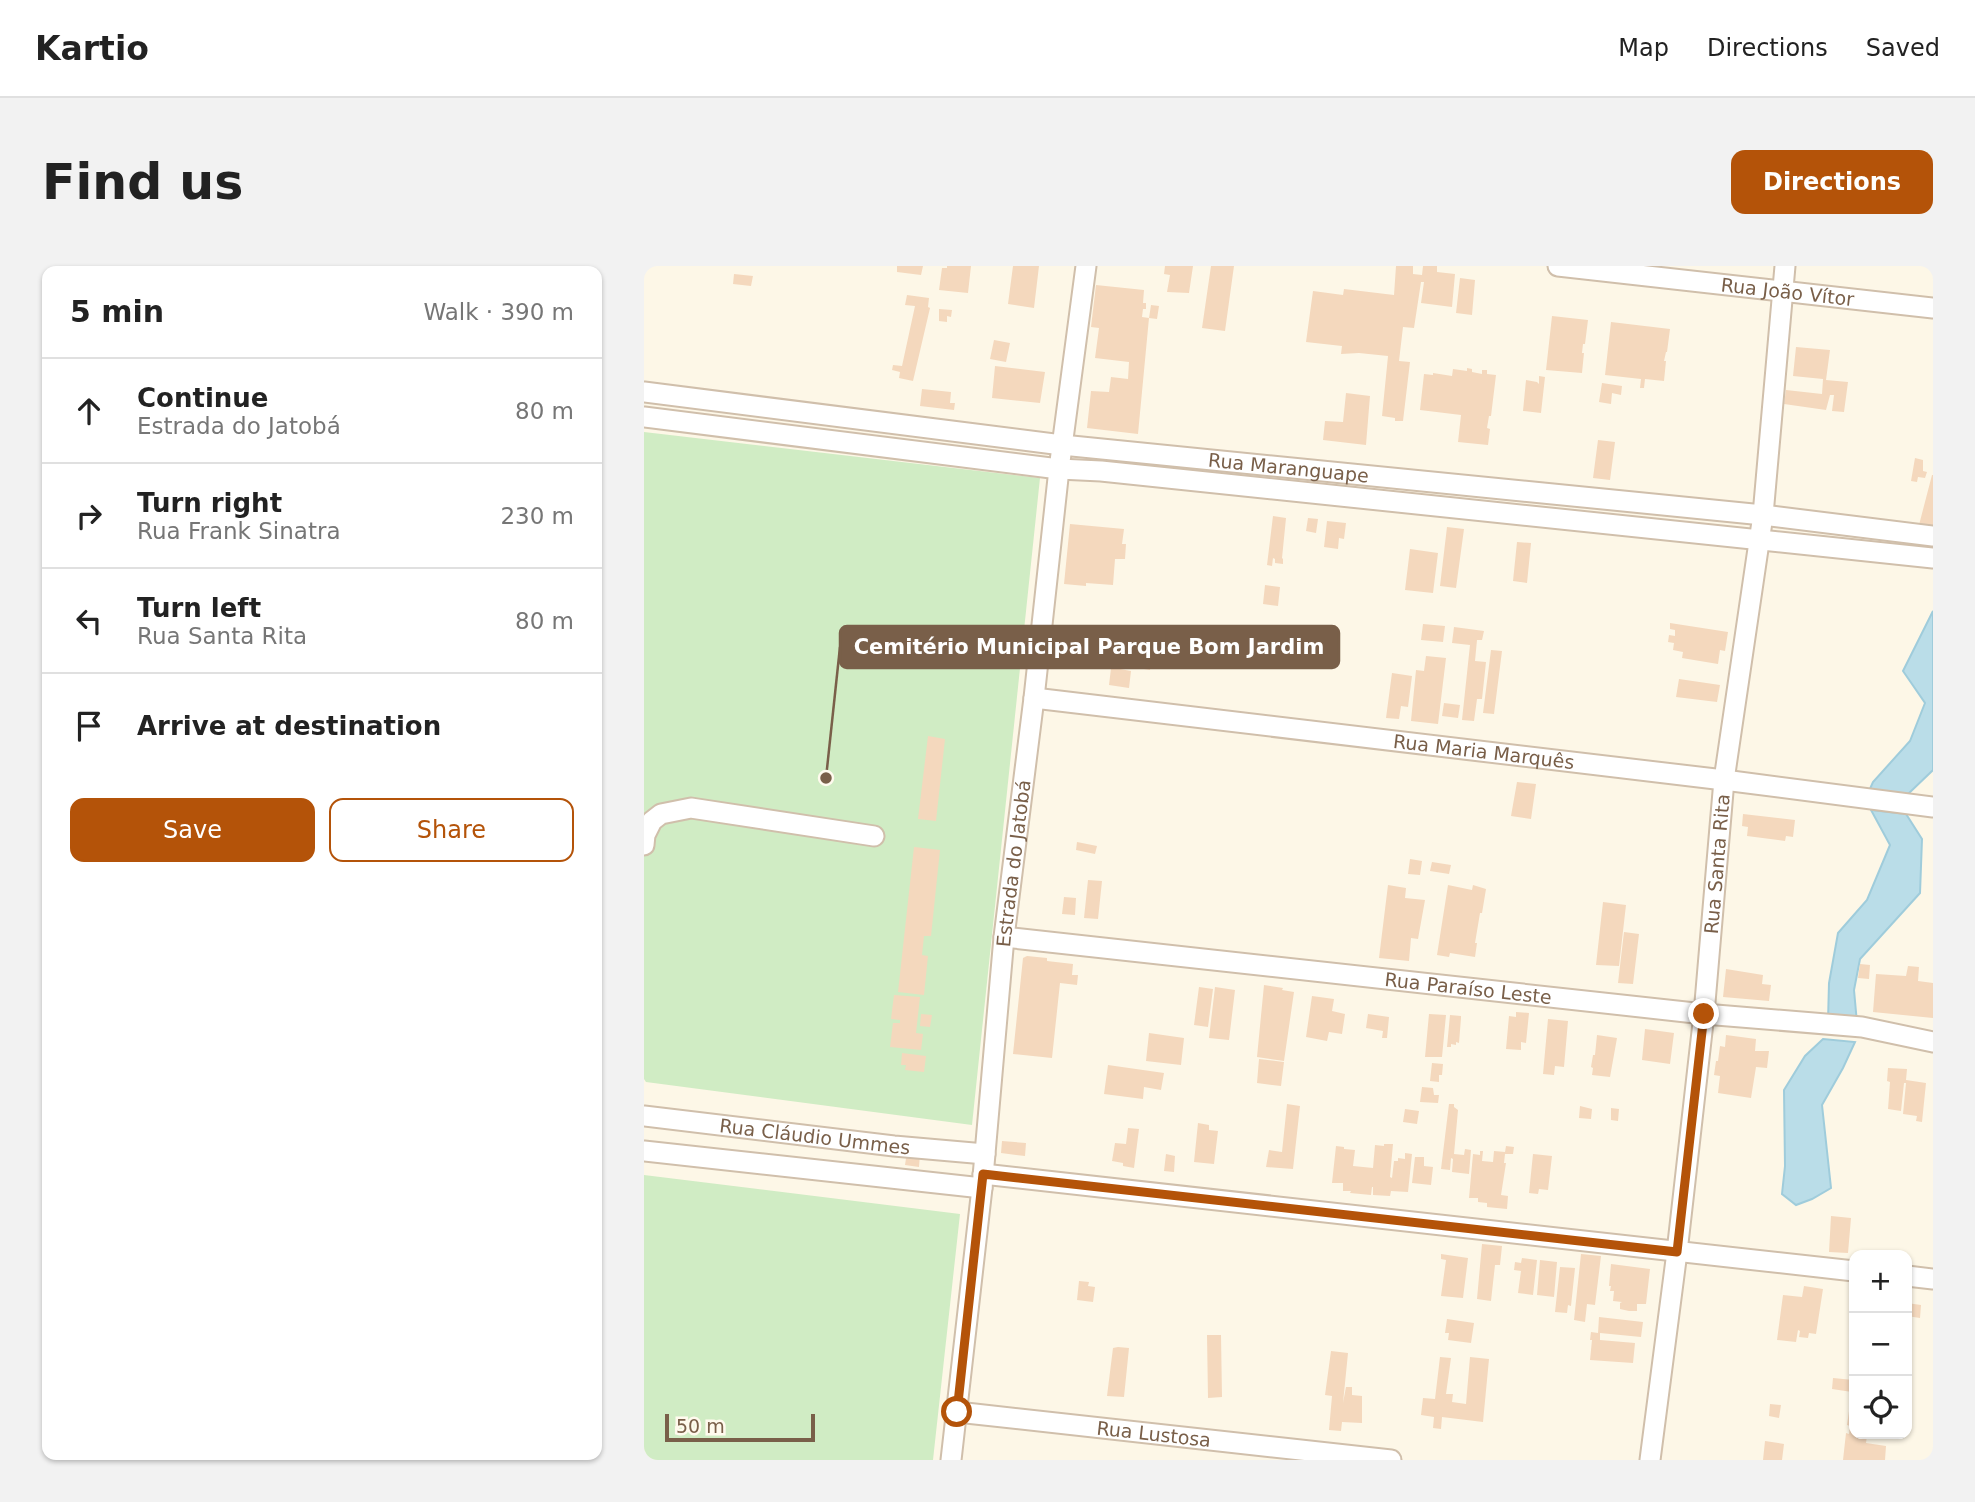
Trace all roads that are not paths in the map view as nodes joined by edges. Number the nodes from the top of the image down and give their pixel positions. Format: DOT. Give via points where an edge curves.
graph roads {
  1 [pos="1086,266"];
  2 [pos="1558,266"];
  3 [pos="1785,266"];
  4 [pos="1782,292"];
  5 [pos="1933,308"];
  6 [pos="644,392"];
  7 [pos="644,418"];
  8 [pos="1062,444"];
  9 [pos="1059,469"];
  10 [pos="1763,515"];
  11 [pos="1933,536"];
  12 [pos="1759,539"];
  13 [pos="1933,558"];
  14 [pos="1034,698"];
  15 [pos="1724,780"];
  16 [pos="1933,807"];
  17 [pos="874,836"];
  18 [pos="644,845"];
  19 [pos="1004,937"];
  20 [pos="1704,1014"];
  21 [pos="1933,1042"];
  22 [pos="644,1116"];
  23 [pos="644,1151"];
  24 [pos="985,1154"];
  25 [pos="982,1181"];
  26 [pos="1677,1252"];
  27 [pos="1849,1270"];
  28 [pos="1912,1277"];
  29 [pos="1933,1279"];
  30 [pos="957,1412"];
  31 [pos="951,1460"];
  32 [pos="1391,1460"];
  33 [pos="1650,1460"];
  1 -- 8 [label="street, Estrada do Jatobá"];
  2 -- 4 [label="street, Rua João Vítor"];
  3 -- 4 [label="street, Rua Santa Rita"];
  4 -- 5 [label="street, Rua João Vítor"];
  4 -- 10 [label="street, Rua Santa Rita"];
  6 -- 8 [label="street, Rua Maranguape"];
  7 -- 9 [label="street, Rua Maranguape"];
  8 -- 9 [label="street, Estrada do Jatobá"];
  8 -- 10 [label="street, Rua Maranguape"];
  9 -- 12 [label="street, Rua Maranguape"];
  9 -- 14 [label="street, Estrada do Jatobá"];
  10 -- 11 [label="street, Rua Maranguape"];
  10 -- 12 [label="street, Rua Santa Rita"];
  12 -- 13 [label="street, Rua Maranguape"];
  12 -- 15 [label="street, Rua Santa Rita"];
  14 -- 15 [label="street, Rua Maria Marquês"];
  14 -- 19 [label="street, Estrada do Jatobá"];
  15 -- 16 [label="street, Rua Maria Marquês"];
  15 -- 20 [label="street, Rua Santa Rita"];
  17 -- 18 [label="street" via="691,808 661,814 652,821"];
  19 -- 20 [label="street, Rua Paraíso Leste"];
  19 -- 24 [label="street, Estrada do Jatobá"];
  20 -- 21 [label="street, Rua Paraíso Leste" via="1862,1027"];
  20 -- 26 [label="street, Rua Santa Rita"];
  22 -- 24 [label="street, Rua Cláudio Ummes"];
  23 -- 25 [label="street, Rua Cláudio Ummes"];
  24 -- 25 [label="street, Estrada do Jatobá"];
  25 -- 26 [label="street, Rua Cláudio Ummes"];
  25 -- 30 [label="street, Estrada do Jatobá"];
  26 -- 27 [label="street, Rua Cláudio Ummes"];
  26 -- 33 [label="street, Rua Santa Rita"];
  28 -- 29 [label="street"];
  30 -- 31 [label="street, Estrada do Jatobá"];
  30 -- 32 [label="street, Rua Lustosa"];
}
